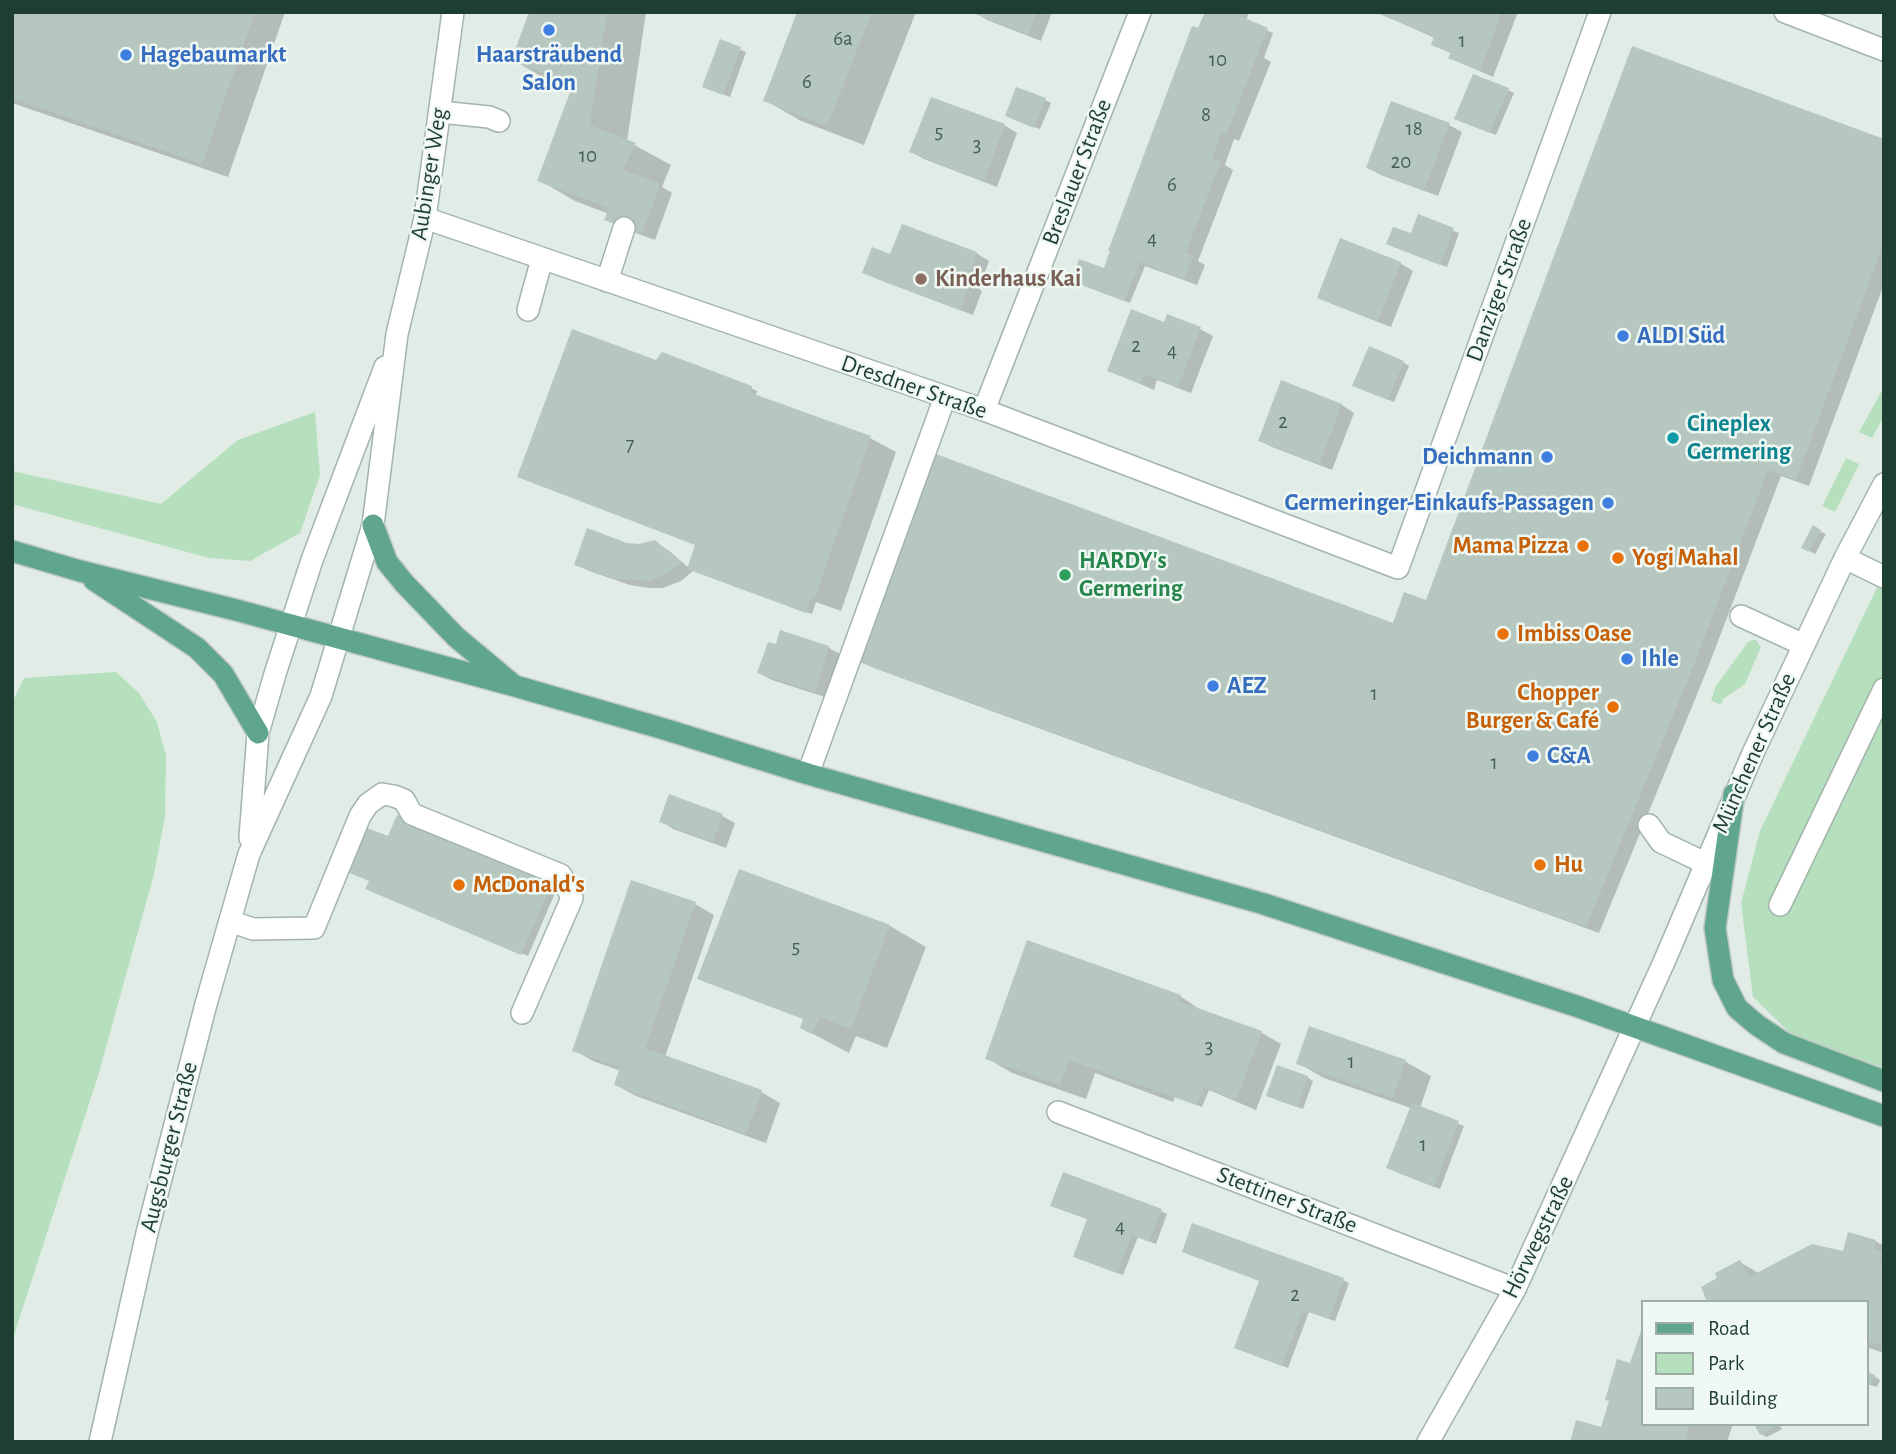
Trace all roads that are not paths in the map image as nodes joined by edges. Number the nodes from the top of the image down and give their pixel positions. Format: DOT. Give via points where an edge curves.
graph roads {
  1 [pos="453,12"];
  2 [pos="1139,12"];
  3 [pos="1600,12"];
  4 [pos="1785,12"];
  5 [pos="1884,50"];
  6 [pos="440,112"];
  7 [pos="499,121"];
  8 [pos="425,218"];
  9 [pos="624,228"];
  10 [pos="542,258"];
  11 [pos="607,281"];
  12 [pos="528,310"];
  13 [pos="397,334"];
  14 [pos="945,397"];
  15 [pos="984,410"];
  16 [pos="1884,484"];
  17 [pos="373,525"];
  18 [pos="12,551"];
  19 [pos="1845,558"];
  20 [pos="1398,568"];
  21 [pos="80,571"];
  22 [pos="1884,577"];
  23 [pos="1741,616"];
  24 [pos="291,625"];
  25 [pos="339,639"];
  26 [pos="1804,645"];
  27 [pos="515,686"];
  28 [pos="1884,689"];
  29 [pos="258,733"];
  30 [pos="808,774"];
  31 [pos="1734,794"];
  32 [pos="1649,824"];
  33 [pos="249,854"];
  34 [pos="1705,863"];
  35 [pos="1780,905"];
  36 [pos="230,921"];
  37 [pos="522,1013"];
  38 [pos="1634,1026"];
  39 [pos="1884,1081"];
  40 [pos="1058,1112"];
  41 [pos="1884,1116"];
  42 [pos="1515,1289"];
  43 [pos="100,1442"];
  44 [pos="1428,1442"];
  1 -- 6 [label="street, Aubinger Weg"];
  2 -- 15 [label="street, Breslauer Straße"];
  3 -- 20 [label="street, Danziger Straße"];
  4 -- 5 [label="street"];
  6 -- 7 [label="street"];
  6 -- 8 [label="street, Aubinger Weg"];
  8 -- 10 [label="street, Dresdner Straße"];
  8 -- 13 [label="street, Aubinger Weg"];
  9 -- 11 [label="street"];
  10 -- 11 [label="street, Dresdner Straße"];
  10 -- 12 [label="street"];
  11 -- 14 [label="street, Dresdner Straße"];
  13 -- 17 [label="street, Aubinger Weg"];
  13 -- 24 [label="street, Aubinger Weg"];
  14 -- 15 [label="street, Dresdner Straße"];
  14 -- 30 [label="street"];
  15 -- 20 [label="street, Dresdner Straße"];
  16 -- 19 [label="street, Münchener Straße"];
  17 -- 25 [label="street, Aubinger Weg"];
  17 -- 27 [label="main road" via="387,562 404,583 456,637"];
  18 -- 21 [label="main road"];
  19 -- 22 [label="street"];
  19 -- 26 [label="street, Münchener Straße"];
  21 -- 24 [label="main road"];
  21 -- 29 [label="main road" via="197,648 223,674"];
  23 -- 26 [label="street"];
  24 -- 25 [label="main road"];
  24 -- 29 [label="street, Augsburger Straße"];
  25 -- 27 [label="main road"];
  25 -- 33 [label="street, Augsburger Straße" via="321,696"];
  26 -- 31 [label="street, Münchener Straße"];
  27 -- 30 [label="main road"];
  28 -- 35 [label="street"];
  29 -- 33 [label="street, Augsburger Straße"];
  30 -- 38 [label="main road" via="1264,904"];
  31 -- 34 [label="street, Münchener Straße"];
  31 -- 39 [label="main road" via="1715,928 1723,980 1737,1008 1784,1043"];
  32 -- 34 [label="street" via="1661,842"];
  33 -- 36 [label="street, Augsburger Straße"];
  34 -- 38 [label="street, Münchener Straße"];
  36 -- 37 [label="street" via="253,929 314,929 368,804 382,794 404,800 412,814 561,874 572,898"];
  36 -- 43 [label="street, Augsburger Straße" via="147,1233"];
  38 -- 41 [label="main road"];
  38 -- 42 [label="street, Hörwegstraße"];
  40 -- 42 [label="street, Stettiner Straße"];
  42 -- 44 [label="street, Hörwegstraße"];
}
